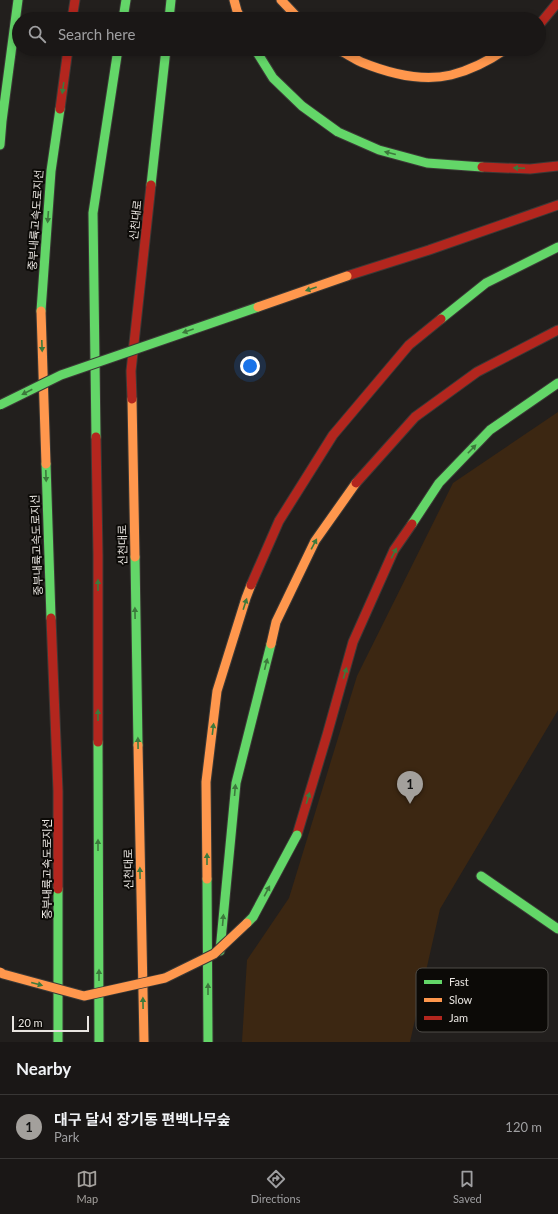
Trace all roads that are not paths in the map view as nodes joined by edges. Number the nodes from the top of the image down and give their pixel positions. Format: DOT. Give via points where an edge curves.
graph roads {
  1 [pos="18,0"];
  2 [pos="75,0"];
  3 [pos="126,0"];
  4 [pos="171,0"];
  5 [pos="234,0"];
  6 [pos="281,0"];
  7 [pos="558,2"];
  8 [pos="16,12"];
  9 [pos="73,12"];
  10 [pos="124,12"];
  11 [pos="170,12"];
  12 [pos="237,12"];
  13 [pos="292,12"];
  14 [pos="546,17"];
  15 [pos="12,45"];
  16 [pos="67,56"];
  17 [pos="117,56"];
  18 [pos="165,56"];
  19 [pos="259,56"];
  20 [pos="351,56"];
  21 [pos="496,56"];
  22 [pos="0,145"];
  23 [pos="558,166"];
  24 [pos="558,205"];
  25 [pos="558,247"];
  26 [pos="558,330"];
  27 [pos="558,383"];
  28 [pos="0,405"];
  29 [pos="481,876"];
  30 [pos="558,929"];
  31 [pos="219,963"];
  32 [pos="0,972"];
  33 [pos="216,987"];
  34 [pos="58,1042"];
  35 [pos="99,1042"];
  36 [pos="144,1042"];
  37 [pos="208,1042"];
  38 [pos="211,1042"];
  1 -- 8 [label="main road"];
  2 -- 9 [label="main road"];
  3 -- 10 [label="main road"];
  4 -- 11 [label="main road"];
  5 -- 12 [label="main road"];
  6 -- 13 [label="main road"];
  7 -- 14 [label="main road"];
  15 -- 22 [label="main road"];
  16 -- 34 [label="main road, 중부내륙고속도로지선, one-way" via="51,171 41,310 58,791"];
  35 -- 17 [label="main road, one-way" via="98,555 93,213"];
  36 -- 18 [label="main road, 신천대로, one-way" via="131,371"];
  23 -- 19 [label="main road, one-way" via="530,169 427,163 379,150 338,132 302,106 273,78"];
  20 -- 21 [label="main road" via="366,64 396,73 428,77 450,75"];
  24 -- 28 [label="main road, one-way, bridge" via="61,375"];
  37 -- 25 [label="main road, one-way" via="206,782 217,691 246,598 279,521 333,434 409,345 486,283"];
  31 -- 26 [label="main road, one-way" via="236,782 276,622 315,541 359,478 415,417 477,372"];
  32 -- 27 [label="main road, one-way, bridge" via="84,996 165,978 214,954 253,917 297,835 353,642 394,550 439,483 490,430"];
  29 -- 30 [label="main road"];
  33 -- 38 [label="main road"];
}
